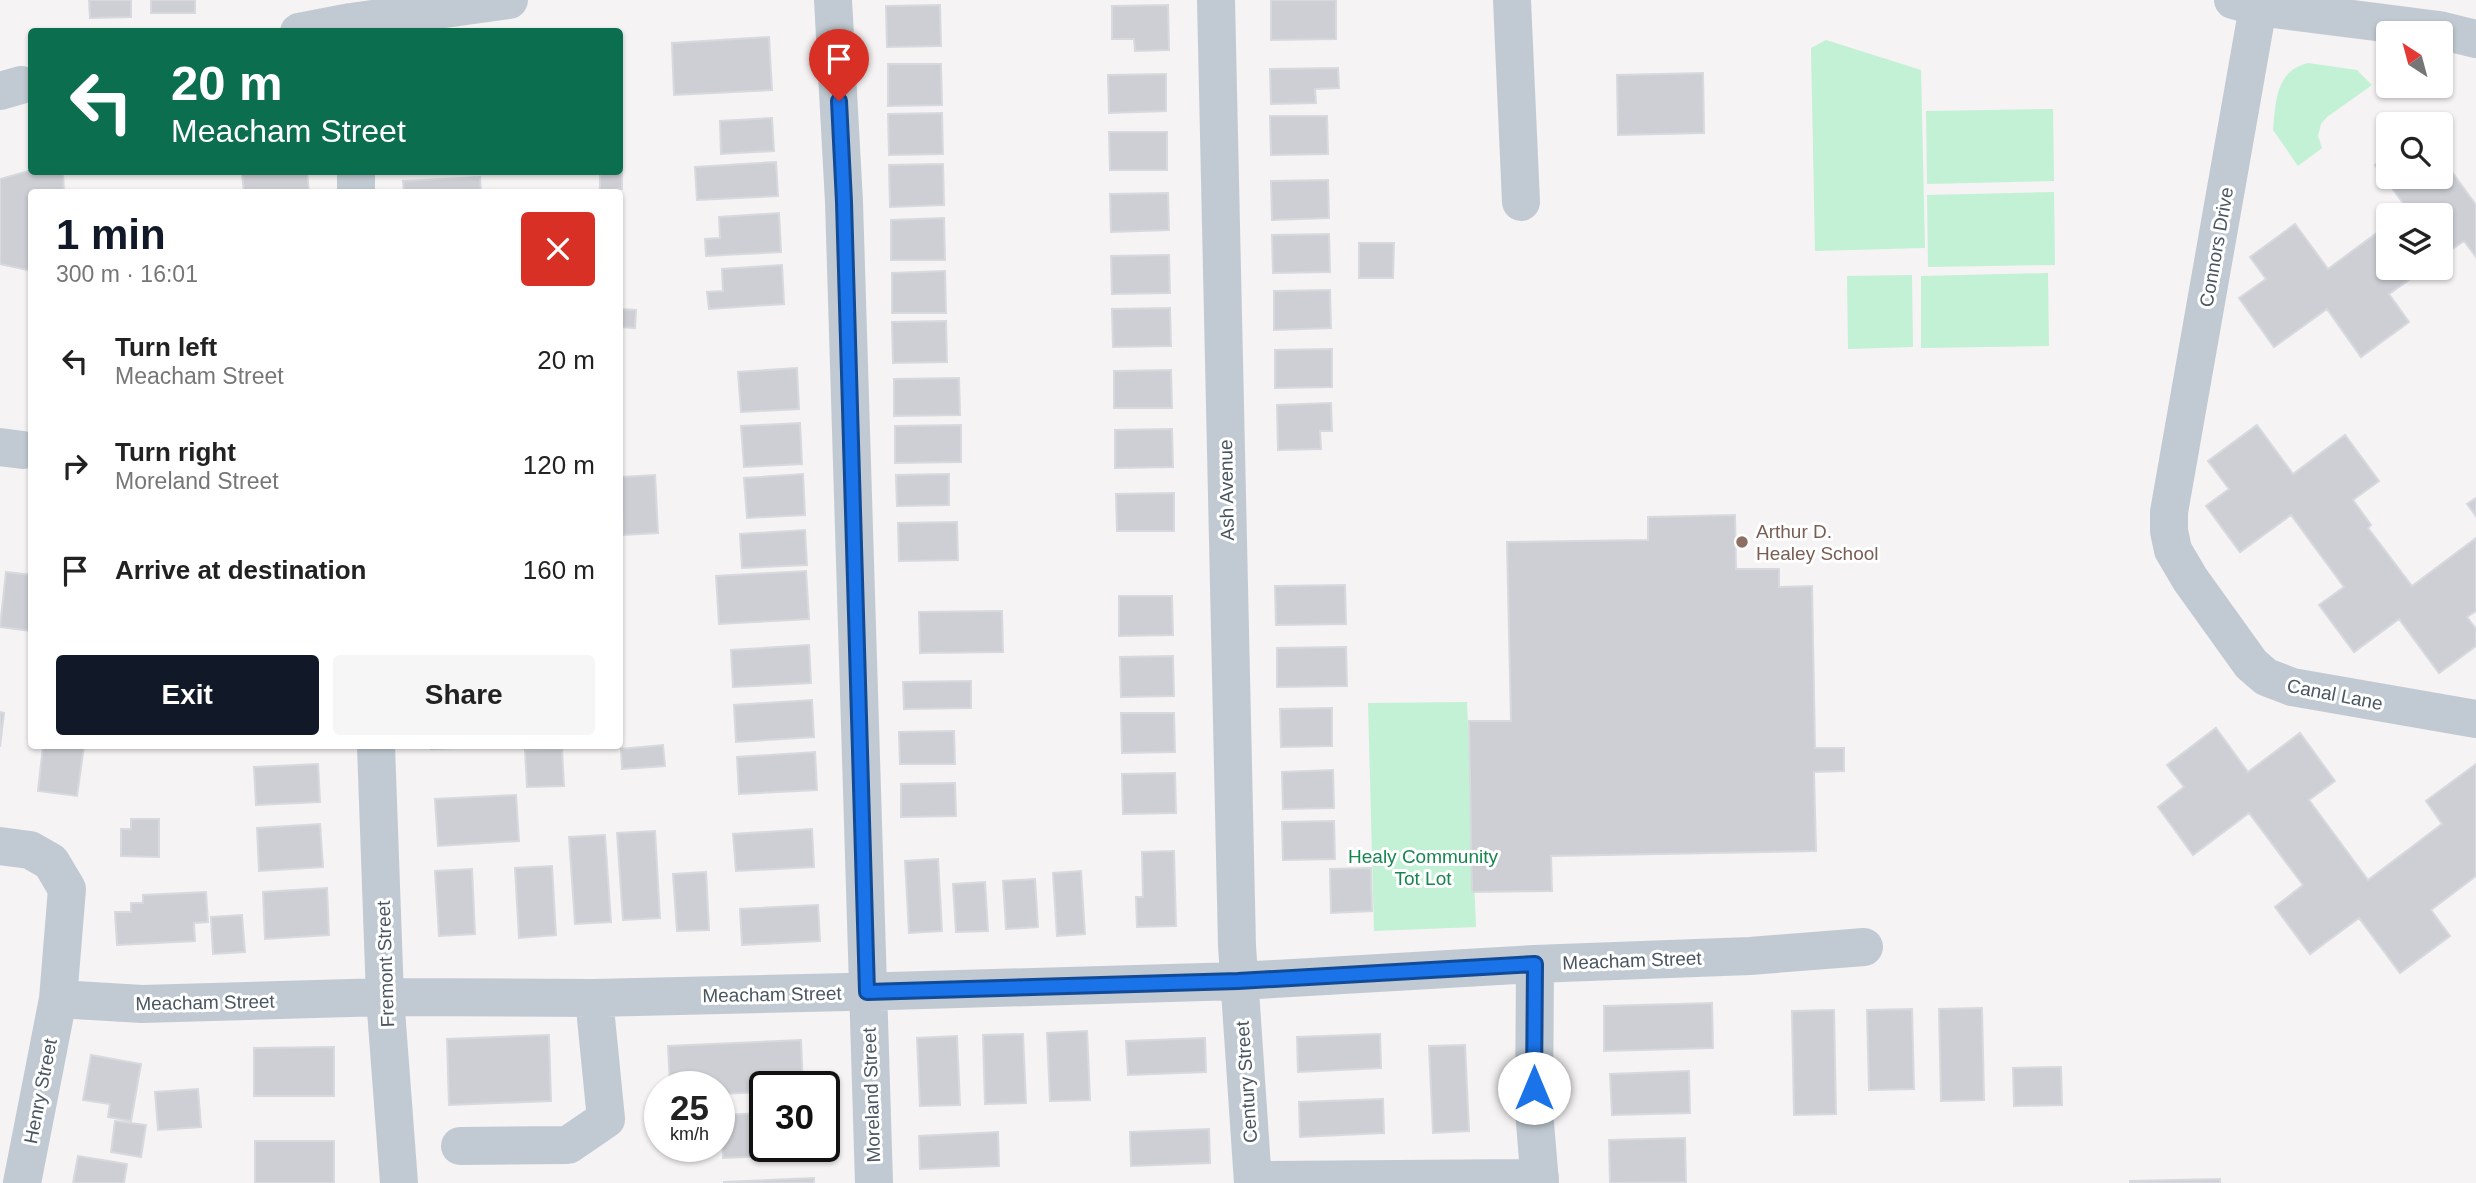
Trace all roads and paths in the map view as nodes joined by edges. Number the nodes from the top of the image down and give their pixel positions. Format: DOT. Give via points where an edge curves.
graph roads {
  1 [pos="509,0"];
  2 [pos="833,0"];
  3 [pos="1216,0"];
  4 [pos="1512,0"];
  5 [pos="2246,4"];
  6 [pos="350,11"];
  7 [pos="309,28"];
  8 [pos="2476,39"];
  9 [pos="1521,202"];
  10 [pos="2169,512"];
  11 [pos="2476,719"];
  12 [pos="376,749"];
  13 [pos="0,846"];
  14 [pos="1864,947"];
  15 [pos="1535,964"];
  16 [pos="1238,981"];
  17 [pos="867,992"];
  18 [pos="385,997"];
  19 [pos="594,998"];
  20 [pos="58,999"];
  21 [pos="460,1146"];
  22 [pos="1540,1180"];
  23 [pos="1253,1181"];
  24 [pos="22,1183"];
  25 [pos="399,1183"];
  26 [pos="874,1183"];
  1 -- 6 [label="street"];
  2 -- 17 [label="street, Moreland Street" via="844,202"];
  3 -- 16 [label="street, Ash Avenue"];
  4 -- 9 [label="street"];
  5 -- 8 [label="street"];
  5 -- 10 [label="street, Connors Drive"];
  6 -- 7 [label="street"];
  10 -- 11 [label="street, Canal Lane" via="2170,541 2182,566 2245,657 2266,677 2292,687"];
  12 -- 18 [label="street, Fremont Street"];
  13 -- 20 [label="street, Henry Street" via="30,850 51,862 67,889"];
  14 -- 15 [label="street, Meacham Street"];
  15 -- 16 [label="street, Meacham Street"];
  15 -- 22 [label="street" via="1534,1111"];
  16 -- 17 [label="street, Meacham Street"];
  16 -- 23 [label="street, Century Street"];
  17 -- 19 [label="street, Meacham Street"];
  17 -- 26 [label="street, Moreland Street"];
  18 -- 19 [label="street, Meacham Street"];
  18 -- 20 [label="street, Meacham Street" via="142,1004"];
  18 -- 25 [label="street, Fremont Street"];
  19 -- 21 [label="street" via="606,1119 568,1145"];
  20 -- 24 [label="street, Henry Street"];
  22 -- 23 [label="street"];
}
